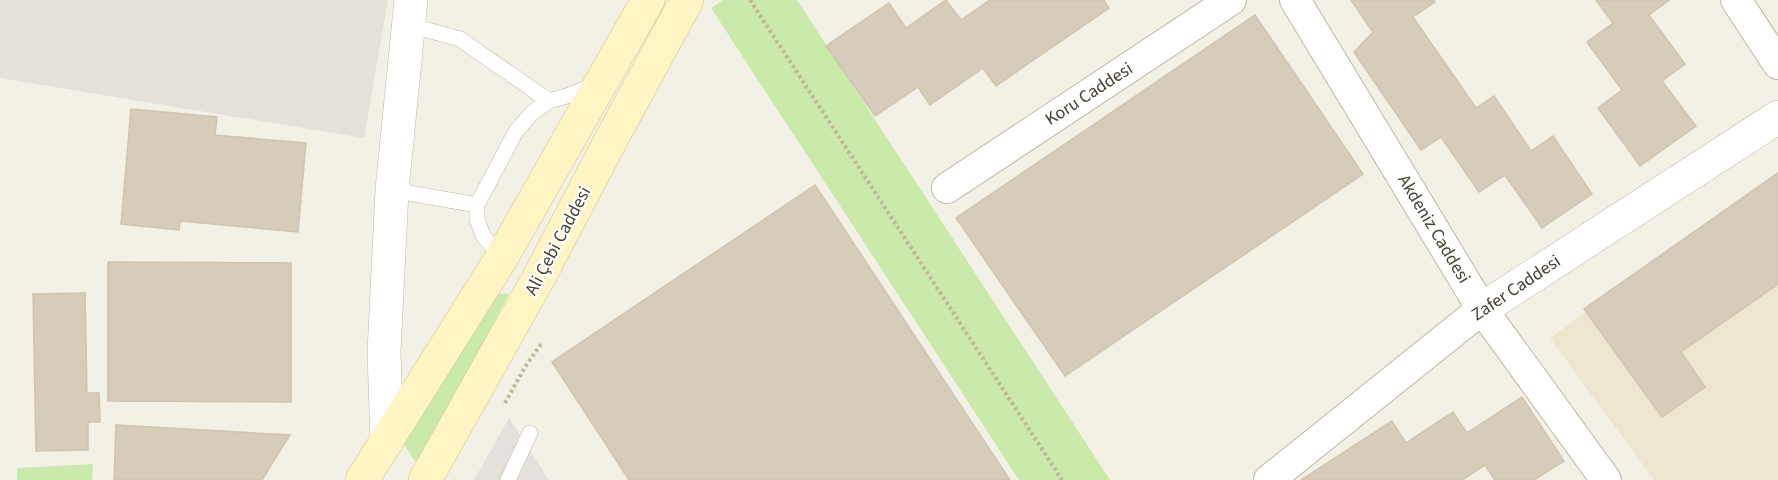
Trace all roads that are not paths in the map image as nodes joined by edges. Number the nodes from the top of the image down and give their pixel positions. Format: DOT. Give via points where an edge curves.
graph roads {
  1 [pos="648,0"];
  2 [pos="687,0"];
  3 [pos="1230,0"];
  4 [pos="1295,0"];
  5 [pos="1736,0"];
  6 [pos="410,12"];
  7 [pos="1778,64"];
  8 [pos="604,78"];
  9 [pos="549,101"];
  10 [pos="1778,117"];
  11 [pos="946,188"];
  12 [pos="392,190"];
  13 [pos="477,205"];
  14 [pos="502,257"];
  15 [pos="538,279"];
  16 [pos="1482,309"];
  17 [pos="530,433"];
  18 [pos="387,441"];
  19 [pos="362,480"];
  20 [pos="391,480"];
  21 [pos="425,480"];
  22 [pos="507,480"];
  23 [pos="1269,480"];
  24 [pos="1606,480"];
  1 -- 8 [label="main road"];
  2 -- 15 [label="main road, Ali Çebi Caddesi"];
  3 -- 11 [label="street, Koru Caddesi"];
  4 -- 16 [label="street, Akdeniz Caddesi"];
  5 -- 7 [label="street"];
  6 -- 9 [label="lane" via="460,39"];
  6 -- 12 [label="street"];
  8 -- 9 [label="lane" via="593,86"];
  8 -- 14 [label="main road"];
  9 -- 13 [label="lane" via="516,131"];
  10 -- 16 [label="street, Zafer Caddesi"];
  12 -- 13 [label="lane"];
  12 -- 18 [label="street" via="384,352"];
  13 -- 14 [label="lane" via="483,236"];
  14 -- 15 [label="main road"];
  14 -- 18 [label="main road"];
  15 -- 21 [label="main road, Ali Çebi Caddesi"];
  16 -- 23 [label="street, Zafer Caddesi"];
  16 -- 24 [label="street, Akdeniz Caddesi"];
  17 -- 22 [label="lane"];
  18 -- 19 [label="main road"];
  18 -- 20 [label="main road"];
}
